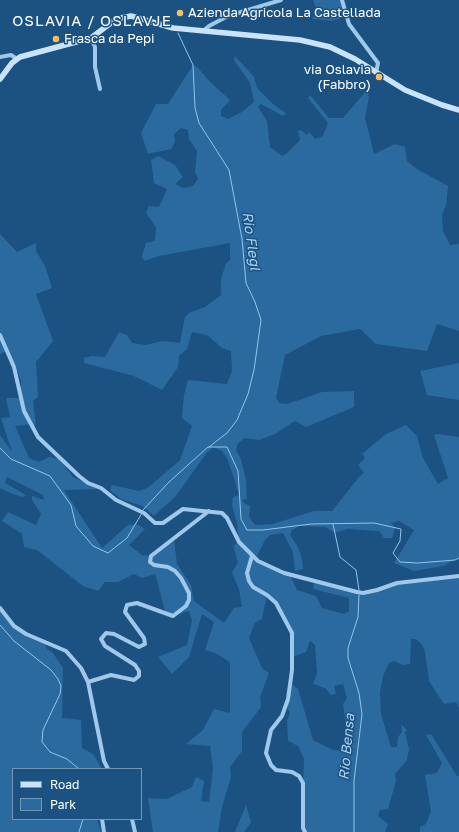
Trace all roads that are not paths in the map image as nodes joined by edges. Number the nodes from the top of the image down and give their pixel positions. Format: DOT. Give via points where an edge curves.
graph roads {
  1 [pos="281,0"];
  2 [pos="342,0"];
  3 [pos="204,31"];
  4 [pos="91,38"];
  5 [pos="0,57"];
  6 [pos="17,59"];
  7 [pos="376,73"];
  8 [pos="0,79"];
  9 [pos="100,90"];
  10 [pos="459,110"];
  11 [pos="0,335"];
  12 [pos="209,511"];
  13 [pos="252,556"];
  14 [pos="459,576"];
  15 [pos="0,608"];
  16 [pos="88,682"];
  17 [pos="108,768"];
  18 [pos="102,820"];
  19 [pos="132,820"];
  20 [pos="104,832"];
  21 [pos="135,832"];
  22 [pos="305,832"];
  1 -- 3 [label="street" via="228,16"];
  2 -- 7 [label="street" via="349,24 378,63"];
  3 -- 4 [label="street" via="124,16 112,21"];
  3 -- 7 [label="street" via="307,41 340,51"];
  4 -- 6 [label="street"];
  4 -- 9 [label="street" via="95,46 95,67"];
  5 -- 6 [label="street" via="11,55"];
  6 -- 8 [label="street"];
  7 -- 10 [label="street" via="400,87"];
  11 -- 12 [label="street" via="14,367 24,411 38,437 88,483 101,488 116,500 137,509 160,524 183,509"];
  12 -- 13 [label="street" via="222,513 227,518 239,542"];
  12 -- 16 [label="street" via="151,556 150,562 154,565 168,567 181,578 189,593 186,606 173,616 137,603 127,605 125,612 144,638 145,644 139,647 114,634 106,633 101,639 105,646 135,665 139,676 134,680 111,675"];
  13 -- 14 [label="street" via="284,573 363,593 397,583"];
  13 -- 22 [label="street" via="247,572 249,581 253,587 276,603 292,633 292,670 288,699 282,716 271,730 266,753 270,765 276,770 292,772 299,776 303,783"];
  15 -- 16 [label="street" via="14,626 26,634 66,651 81,668"];
  16 -- 17 [label="street"];
  18 -- 20 [label="street"];
  19 -- 21 [label="street"];
}
